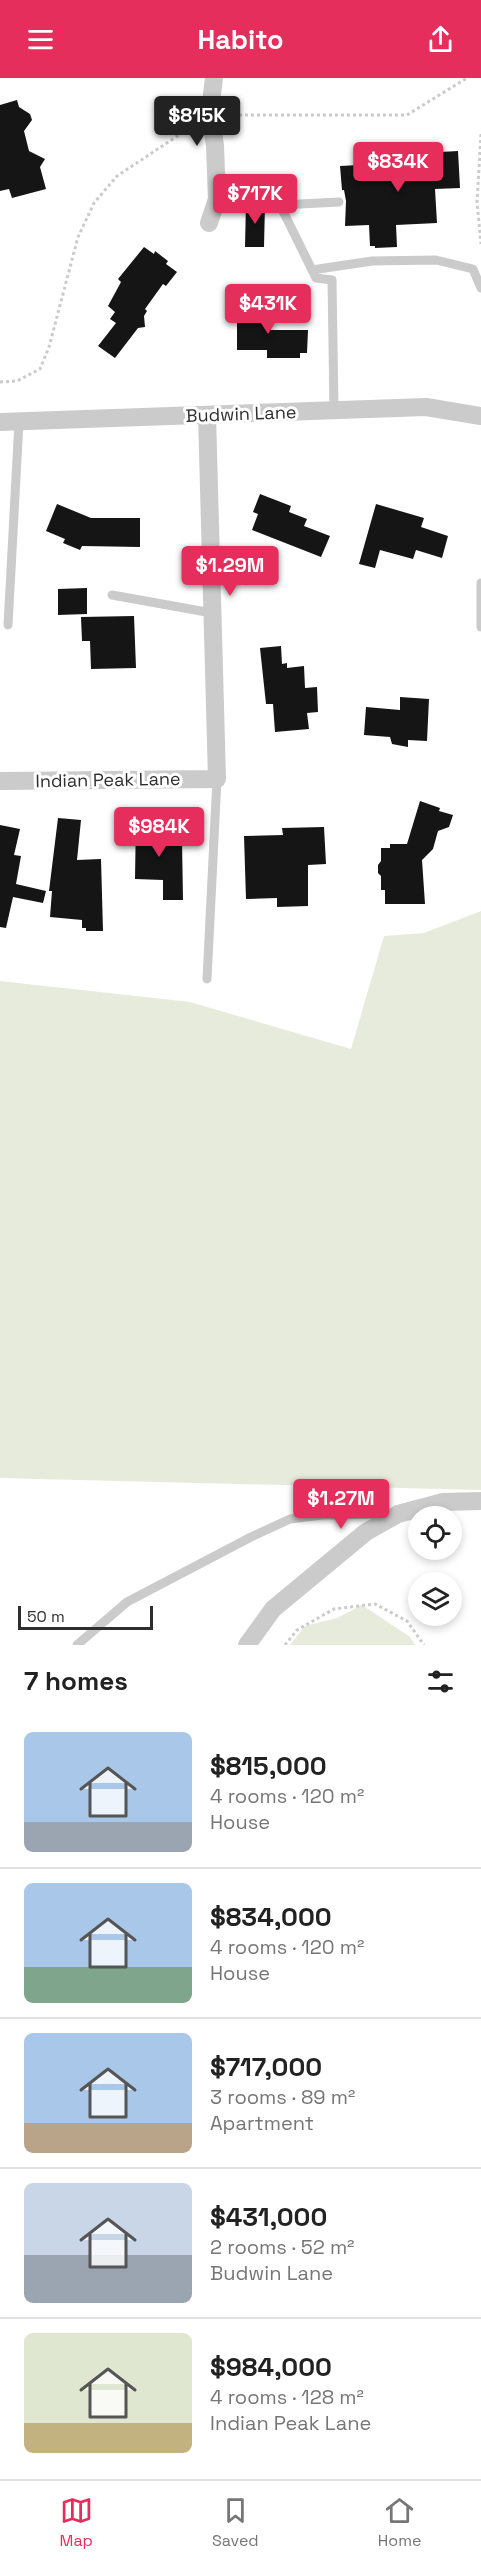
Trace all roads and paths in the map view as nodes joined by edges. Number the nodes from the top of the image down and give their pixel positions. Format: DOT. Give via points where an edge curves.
graph roads {
  1 [pos="214,78"];
  2 [pos="481,134"];
  3 [pos="339,202"];
  4 [pos="209,223"];
  5 [pos="481,244"];
  6 [pos="312,270"];
  7 [pos="481,288"];
  8 [pos="334,410"];
  9 [pos="207,415"];
  10 [pos="481,416"];
  11 [pos="0,422"];
  12 [pos="19,422"];
  13 [pos="481,583"];
  14 [pos="112,595"];
  15 [pos="212,613"];
  16 [pos="8,625"];
  17 [pos="481,627"];
  18 [pos="217,779"];
  19 [pos="0,781"];
  20 [pos="207,979"];
  21 [pos="481,1501"];
  22 [pos="398,1514"];
  23 [pos="77,1645"];
  24 [pos="247,1645"];
  25 [pos="285,1645"];
  26 [pos="424,1645"];
  1 -- 4 [label="street" via="210,110 217,199"];
  2 -- 5 [label="path" via="477,202"];
  3 -- 6 [label="lane" via="280,205"];
  6 -- 7 [label="lane" via="372,261 436,260 473,269"];
  6 -- 8 [label="lane" via="316,278 332,280"];
  8 -- 9 [label="street, Budwin Lane"];
  8 -- 10 [label="street, Budwin Lane" via="426,407"];
  9 -- 12 [label="street, Budwin Lane"];
  9 -- 15 [label="street"];
  11 -- 12 [label="street, Budwin Lane"];
  12 -- 16 [label="lane"];
  13 -- 17 [label="lane"];
  14 -- 15 [label="lane"];
  15 -- 18 [label="street"];
  18 -- 19 [label="street, Indian Peak Lane"];
  18 -- 20 [label="lane"];
  21 -- 22 [label="street" via="442,1502"];
  22 -- 23 [label="lane" via="290,1519 127,1602"];
  22 -- 24 [label="street" via="366,1532 273,1609"];
  25 -- 26 [label="path" via="297,1630 334,1609 375,1604 407,1621"];
}
